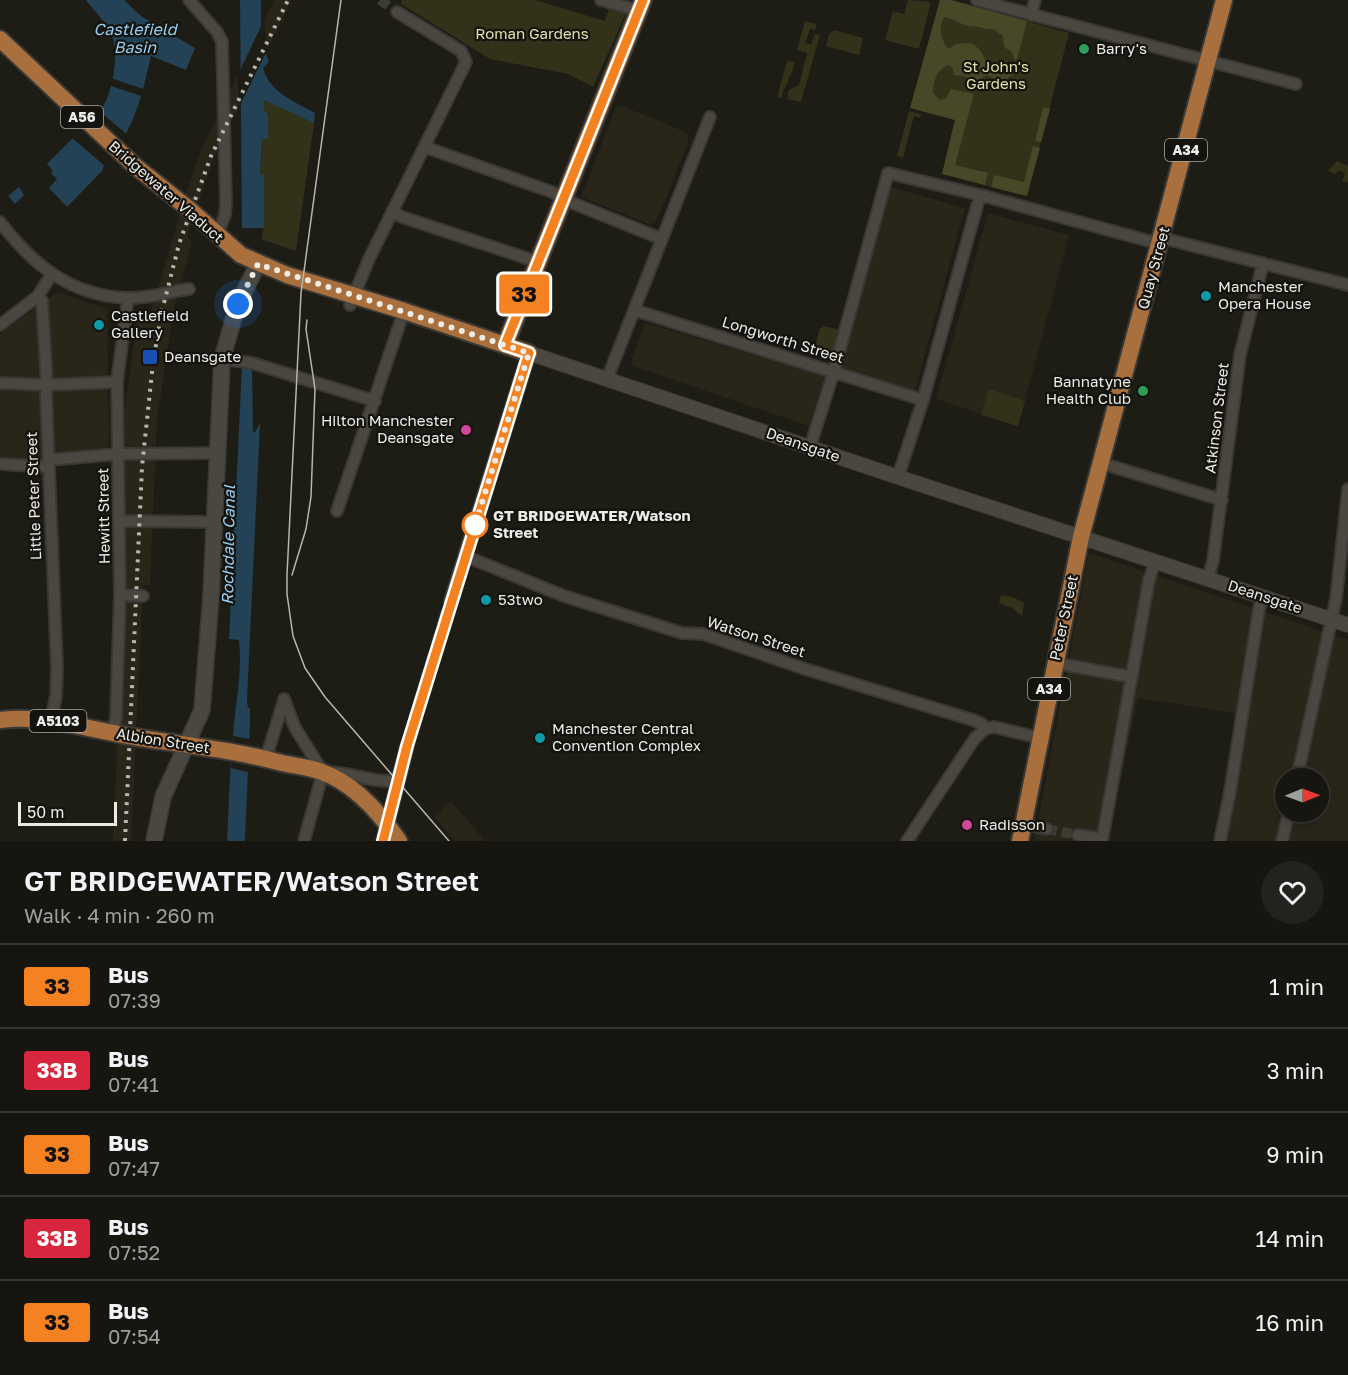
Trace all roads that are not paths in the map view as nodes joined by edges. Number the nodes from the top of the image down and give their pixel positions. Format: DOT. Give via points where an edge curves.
graph roads {
  1 [pos="189,0"];
  2 [pos="601,0"];
  3 [pos="976,0"];
  4 [pos="1035,0"];
  5 [pos="1224,0"];
  6 [pos="641,6"];
  7 [pos="397,12"];
  8 [pos="1031,15"];
  9 [pos="0,39"];
  10 [pos="1209,62"];
  11 [pos="1296,84"];
  12 [pos="710,117"];
  13 [pos="425,145"];
  14 [pos="980,195"];
  15 [pos="564,198"];
  16 [pos="393,211"];
  17 [pos="0,222"];
  18 [pos="217,235"];
  19 [pos="662,239"];
  20 [pos="1161,241"];
  21 [pos="538,262"];
  22 [pos="1263,263"];
  23 [pos="258,264"];
  24 [pos="51,275"];
  25 [pos="1348,285"];
  26 [pos="189,289"];
  27 [pos="38,296"];
  28 [pos="128,298"];
  29 [pos="352,300"];
  30 [pos="634,310"];
  31 [pos="404,311"];
  32 [pos="0,325"];
  33 [pos="505,345"];
  34 [pos="529,353"];
  35 [pos="222,359"];
  36 [pos="834,371"];
  37 [pos="607,379"];
  38 [pos="117,382"];
  39 [pos="0,383"];
  40 [pos="47,385"];
  41 [pos="923,400"];
  42 [pos="375,401"];
  43 [pos="810,447"];
  44 [pos="218,453"];
  45 [pos="118,454"];
  46 [pos="49,463"];
  47 [pos="1101,463"];
  48 [pos="0,464"];
  49 [pos="898,477"];
  50 [pos="1348,489"];
  51 [pos="1222,500"];
  52 [pos="337,511"];
  53 [pos="120,521"];
  54 [pos="214,522"];
  55 [pos="1082,537"];
  56 [pos="465,556"];
  57 [pos="1155,562"];
  58 [pos="1208,578"];
  59 [pos="120,595"];
  60 [pos="143,596"];
  61 [pos="1263,596"];
  62 [pos="451,601"];
  63 [pos="1332,619"];
  64 [pos="1348,625"];
  65 [pos="1055,663"];
  66 [pos="1131,677"];
  67 [pos="1,720"];
  68 [pos="51,720"];
  69 [pos="985,729"];
  70 [pos="112,733"];
  71 [pos="1040,738"];
  72 [pos="188,744"];
  73 [pos="407,746"];
  74 [pos="266,758"];
  75 [pos="1299,768"];
  76 [pos="323,772"];
  77 [pos="399,775"];
  78 [pos="1287,822"];
  79 [pos="1023,824"];
  80 [pos="1047,829"];
  81 [pos="385,833"];
  82 [pos="1078,835"];
  83 [pos="1102,840"];
  84 [pos="154,841"];
  85 [pos="304,841"];
  86 [pos="399,841"];
  87 [pos="907,841"];
  88 [pos="1020,841"];
  89 [pos="1220,841"];
  90 [pos="1282,841"];
  1 -- 18 [label="street" via="222,42 226,203"];
  2 -- 6 [label="street"];
  3 -- 8 [label="street"];
  4 -- 8 [label="street"];
  5 -- 10 [label="main road, Quay Street / A34"];
  6 -- 15 [label="main road"];
  7 -- 13 [label="street" via="461,51 466,58"];
  8 -- 10 [label="street"];
  9 -- 18 [label="main road, Bridgewater Viaduct / A56" via="135,166"];
  10 -- 11 [label="street"];
  10 -- 20 [label="main road, Quay Street / A34"];
  12 -- 19 [label="street"];
  13 -- 15 [label="street"];
  13 -- 16 [label="street"];
  14 -- 20 [label="street"];
  14 -- 36 [label="street" via="888,173"];
  14 -- 41 [label="street"];
  15 -- 19 [label="street"];
  15 -- 21 [label="main road"];
  16 -- 21 [label="street"];
  16 -- 29 [label="street"];
  17 -- 24 [label="street"];
  18 -- 23 [label="main road, Bridgewater Viaduct / A56"];
  19 -- 30 [label="street"];
  20 -- 22 [label="street"];
  20 -- 47 [label="main road, Quay Street / A34"];
  21 -- 33 [label="main road"];
  22 -- 25 [label="street"];
  22 -- 51 [label="street, Atkinson Street" via="1240,355"];
  23 -- 29 [label="main road, Deansgate / A56"];
  23 -- 35 [label="main road" via="238,304"];
  24 -- 27 [label="street"];
  24 -- 28 [label="street" via="89,292"];
  26 -- 28 [label="street"];
  27 -- 32 [label="street"];
  27 -- 40 [label="street, Little Peter Street" via="42,301"];
  28 -- 38 [label="street, Hewitt Street"];
  29 -- 31 [label="main road, Deansgate / A56"];
  30 -- 36 [label="street, Longworth Street"];
  30 -- 37 [label="street"];
  31 -- 33 [label="main road, Deansgate / A56"];
  31 -- 42 [label="street"];
  33 -- 34 [label="main road, Deansgate / A56"];
  34 -- 37 [label="street, Deansgate / A56"];
  34 -- 56 [label="street"];
  35 -- 42 [label="street" via="252,363"];
  35 -- 44 [label="main road"];
  36 -- 41 [label="street, Longworth Street"];
  36 -- 43 [label="street"];
  37 -- 43 [label="street, Deansgate / A56"];
  38 -- 40 [label="street"];
  38 -- 45 [label="street, Hewitt Street"];
  39 -- 40 [label="street"];
  40 -- 46 [label="street, Little Peter Street"];
  41 -- 49 [label="street"];
  42 -- 52 [label="street"];
  43 -- 49 [label="street, Deansgate / A56"];
  44 -- 45 [label="street"];
  44 -- 54 [label="main road"];
  45 -- 46 [label="street"];
  45 -- 53 [label="street, Hewitt Street"];
  46 -- 48 [label="street"];
  46 -- 68 [label="street, Little Peter Street" via="57,687"];
  47 -- 51 [label="street"];
  47 -- 55 [label="main road, Quay Street / A34"];
  49 -- 55 [label="street, Deansgate / A56"];
  50 -- 63 [label="street"];
  51 -- 58 [label="street, Atkinson Street"];
  53 -- 54 [label="street"];
  53 -- 59 [label="street, Hewitt Street"];
  54 -- 72 [label="main road" via="202,710"];
  55 -- 57 [label="street, Deansgate / A56"];
  55 -- 65 [label="main road, Peter Street / A34"];
  56 -- 62 [label="street"];
  56 -- 69 [label="street, Watson Street" via="564,596 682,633 703,634 978,722"];
  57 -- 58 [label="street, Deansgate / A56"];
  57 -- 66 [label="street"];
  58 -- 61 [label="street, Deansgate / A56"];
  59 -- 60 [label="street"];
  59 -- 70 [label="street, Hewitt Street" via="116,718"];
  61 -- 63 [label="street, Deansgate / A56"];
  61 -- 89 [label="street"];
  63 -- 64 [label="street, Deansgate / A56"];
  63 -- 75 [label="street"];
  65 -- 66 [label="street"];
  65 -- 71 [label="main road, Peter Street / A34"];
  66 -- 83 [label="street"];
  67 -- 68 [label="main road, Albion Street / A5103"];
  68 -- 70 [label="main road, Albion Street / A5103"];
  69 -- 71 [label="street, Watson Street" via="994,727"];
  69 -- 87 [label="street" via="975,738"];
  70 -- 72 [label="main road, Albion Street / A5103"];
  71 -- 79 [label="main road, Peter Street / A34"];
  72 -- 74 [label="main road, Albion Street / A5103"];
  72 -- 84 [label="main road" via="163,797"];
  73 -- 77 [label="street"];
  74 -- 76 [label="main road, Albion Street / A5103"];
  74 -- 76 [label="street" via="284,699 295,728"];
  76 -- 77 [label="street, Albion Street" via="346,772 383,781 392,781"];
  76 -- 81 [label="main road, Albion Street / A5103" via="356,792"];
  76 -- 85 [label="street"];
  77 -- 81 [label="street"];
  78 -- 90 [label="street"];
  79 -- 80 [label="street"];
  79 -- 88 [label="main road, Peter Street / A34"];
  81 -- 86 [label="main road, A5103"];
  82 -- 83 [label="street"];
}
